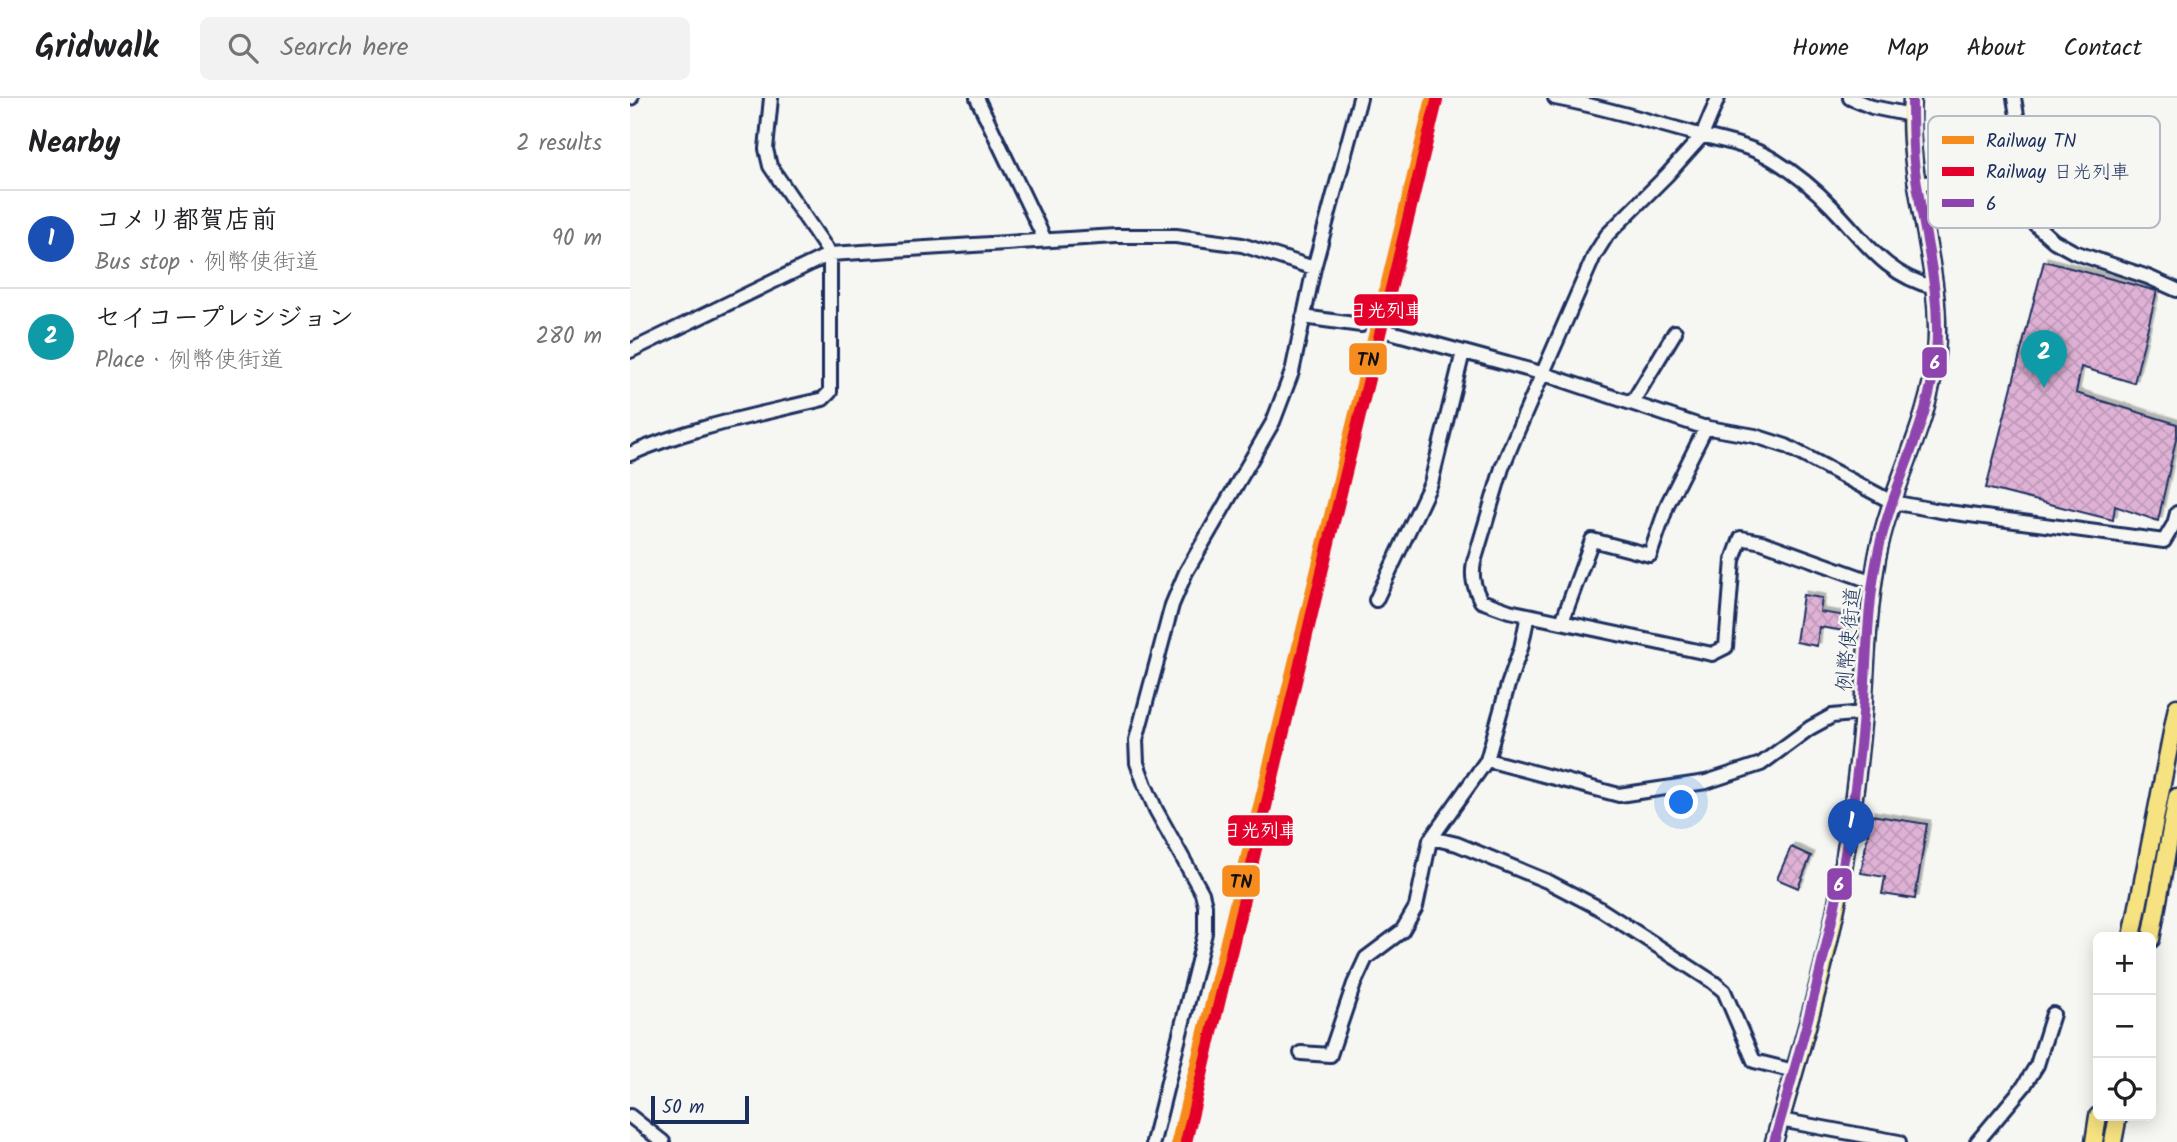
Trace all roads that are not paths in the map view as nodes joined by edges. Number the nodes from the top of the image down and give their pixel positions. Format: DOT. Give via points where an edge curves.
graph roads {
  1 [pos="771,98"];
  2 [pos="977,98"];
  3 [pos="1360,98"];
  4 [pos="1555,98"];
  5 [pos="1718,98"];
  6 [pos="1850,98"];
  7 [pos="2014,98"];
  8 [pos="1911,106"];
  9 [pos="2017,116"];
  10 [pos="1702,136"];
  11 [pos="1915,183"];
  12 [pos="1928,183"];
  13 [pos="2039,228"];
  14 [pos="1045,240"];
  15 [pos="830,254"];
  16 [pos="1314,268"];
  17 [pos="1934,287"];
  18 [pos="2177,290"];
  19 [pos="1303,317"];
  20 [pos="1360,325"];
  21 [pos="1383,330"];
  22 [pos="1675,332"];
  23 [pos="631,347"];
  24 [pos="1463,352"];
  25 [pos="1541,373"];
  26 [pos="1632,403"];
  27 [pos="1706,428"];
  28 [pos="630,454"];
  29 [pos="1892,502"];
  30 [pos="2177,513"];
  31 [pos="1873,582"];
  32 [pos="1376,600"];
  33 [pos="1528,615"];
  34 [pos="1562,622"];
  35 [pos="2177,707"];
  36 [pos="1863,713"];
  37 [pos="1487,760"];
  38 [pos="2177,797"];
  39 [pos="1430,840"];
  40 [pos="2133,932"];
  41 [pos="2152,932"];
  42 [pos="2053,1014"];
  43 [pos="1301,1053"];
  44 [pos="1794,1071"];
  45 [pos="630,1116"];
  46 [pos="1780,1120"];
  47 [pos="2097,1121"];
  48 [pos="2117,1121"];
  49 [pos="663,1142"];
  50 [pos="1153,1142"];
  51 [pos="1774,1142"];
  52 [pos="1899,1142"];
  53 [pos="1977,1142"];
  54 [pos="2094,1142"];
  55 [pos="2113,1142"];
  1 -- 15 [label="street" via="766,149 770,166"];
  2 -- 14 [label="street"];
  3 -- 16 [label="street"];
  4 -- 10 [label="street"];
  5 -- 10 [label="street"];
  6 -- 8 [label="street" via="1872,107"];
  7 -- 9 [label="street"];
  8 -- 11 [label="main road, 例幣使街道"];
  10 -- 17 [label="street" via="1741,145 1772,159 1801,178 1881,260 1903,277"];
  10 -- 25 [label="street" via="1607,235"];
  11 -- 12 [label="street"];
  11 -- 17 [label="main road, 例幣使街道"];
  13 -- 18 [label="street" via="2074,252"];
  14 -- 15 [label="street"];
  14 -- 16 [label="street" via="1175,236 1242,245"];
  15 -- 23 [label="street"];
  15 -- 28 [label="street" via="830,392 823,399 692,430"];
  16 -- 19 [label="street"];
  17 -- 29 [label="main road, 例幣使街道" via="1934,378"];
  19 -- 20 [label="street"];
  19 -- 50 [label="street" via="1292,372 1273,422 1194,555 1172,605 1136,740 1137,763 1145,785 1202,893 1206,917"];
  21 -- 24 [label="street"];
  22 -- 26 [label="street"];
  24 -- 25 [label="street"];
  24 -- 32 [label="street" via="1431,483"];
  25 -- 26 [label="street"];
  25 -- 33 [label="street" via="1503,468 1472,575 1481,601"];
  26 -- 27 [label="street"];
  27 -- 29 [label="street" via="1786,446"];
  27 -- 34 [label="street" via="1668,503 1650,555 1592,540"];
  29 -- 30 [label="street" via="2164,541"];
  29 -- 31 [label="main road, 例幣使街道"];
  31 -- 34 [label="street" via="1741,538 1732,560 1726,647 1712,654"];
  31 -- 36 [label="main road, 例幣使街道"];
  33 -- 34 [label="street"];
  33 -- 37 [label="street"];
  35 -- 40 [label="main road"];
  36 -- 37 [label="street" via="1832,716 1761,764 1706,782 1619,796"];
  36 -- 44 [label="main road, 例幣使街道" via="1845,859"];
  37 -- 39 [label="street"];
  38 -- 41 [label="main road"];
  39 -- 43 [label="street" via="1411,918 1366,958 1330,1055"];
  39 -- 44 [label="street" via="1457,844 1537,877 1607,914 1724,991 1754,1061"];
  42 -- 53 [label="street" via="2037,1065"];
  44 -- 46 [label="main road, 例幣使街道"];
  45 -- 49 [label="street"];
  46 -- 51 [label="main road, 例幣使街道"];
  46 -- 52 [label="street"];
  47 -- 54 [label="main road"];
  48 -- 55 [label="main road"];
}
